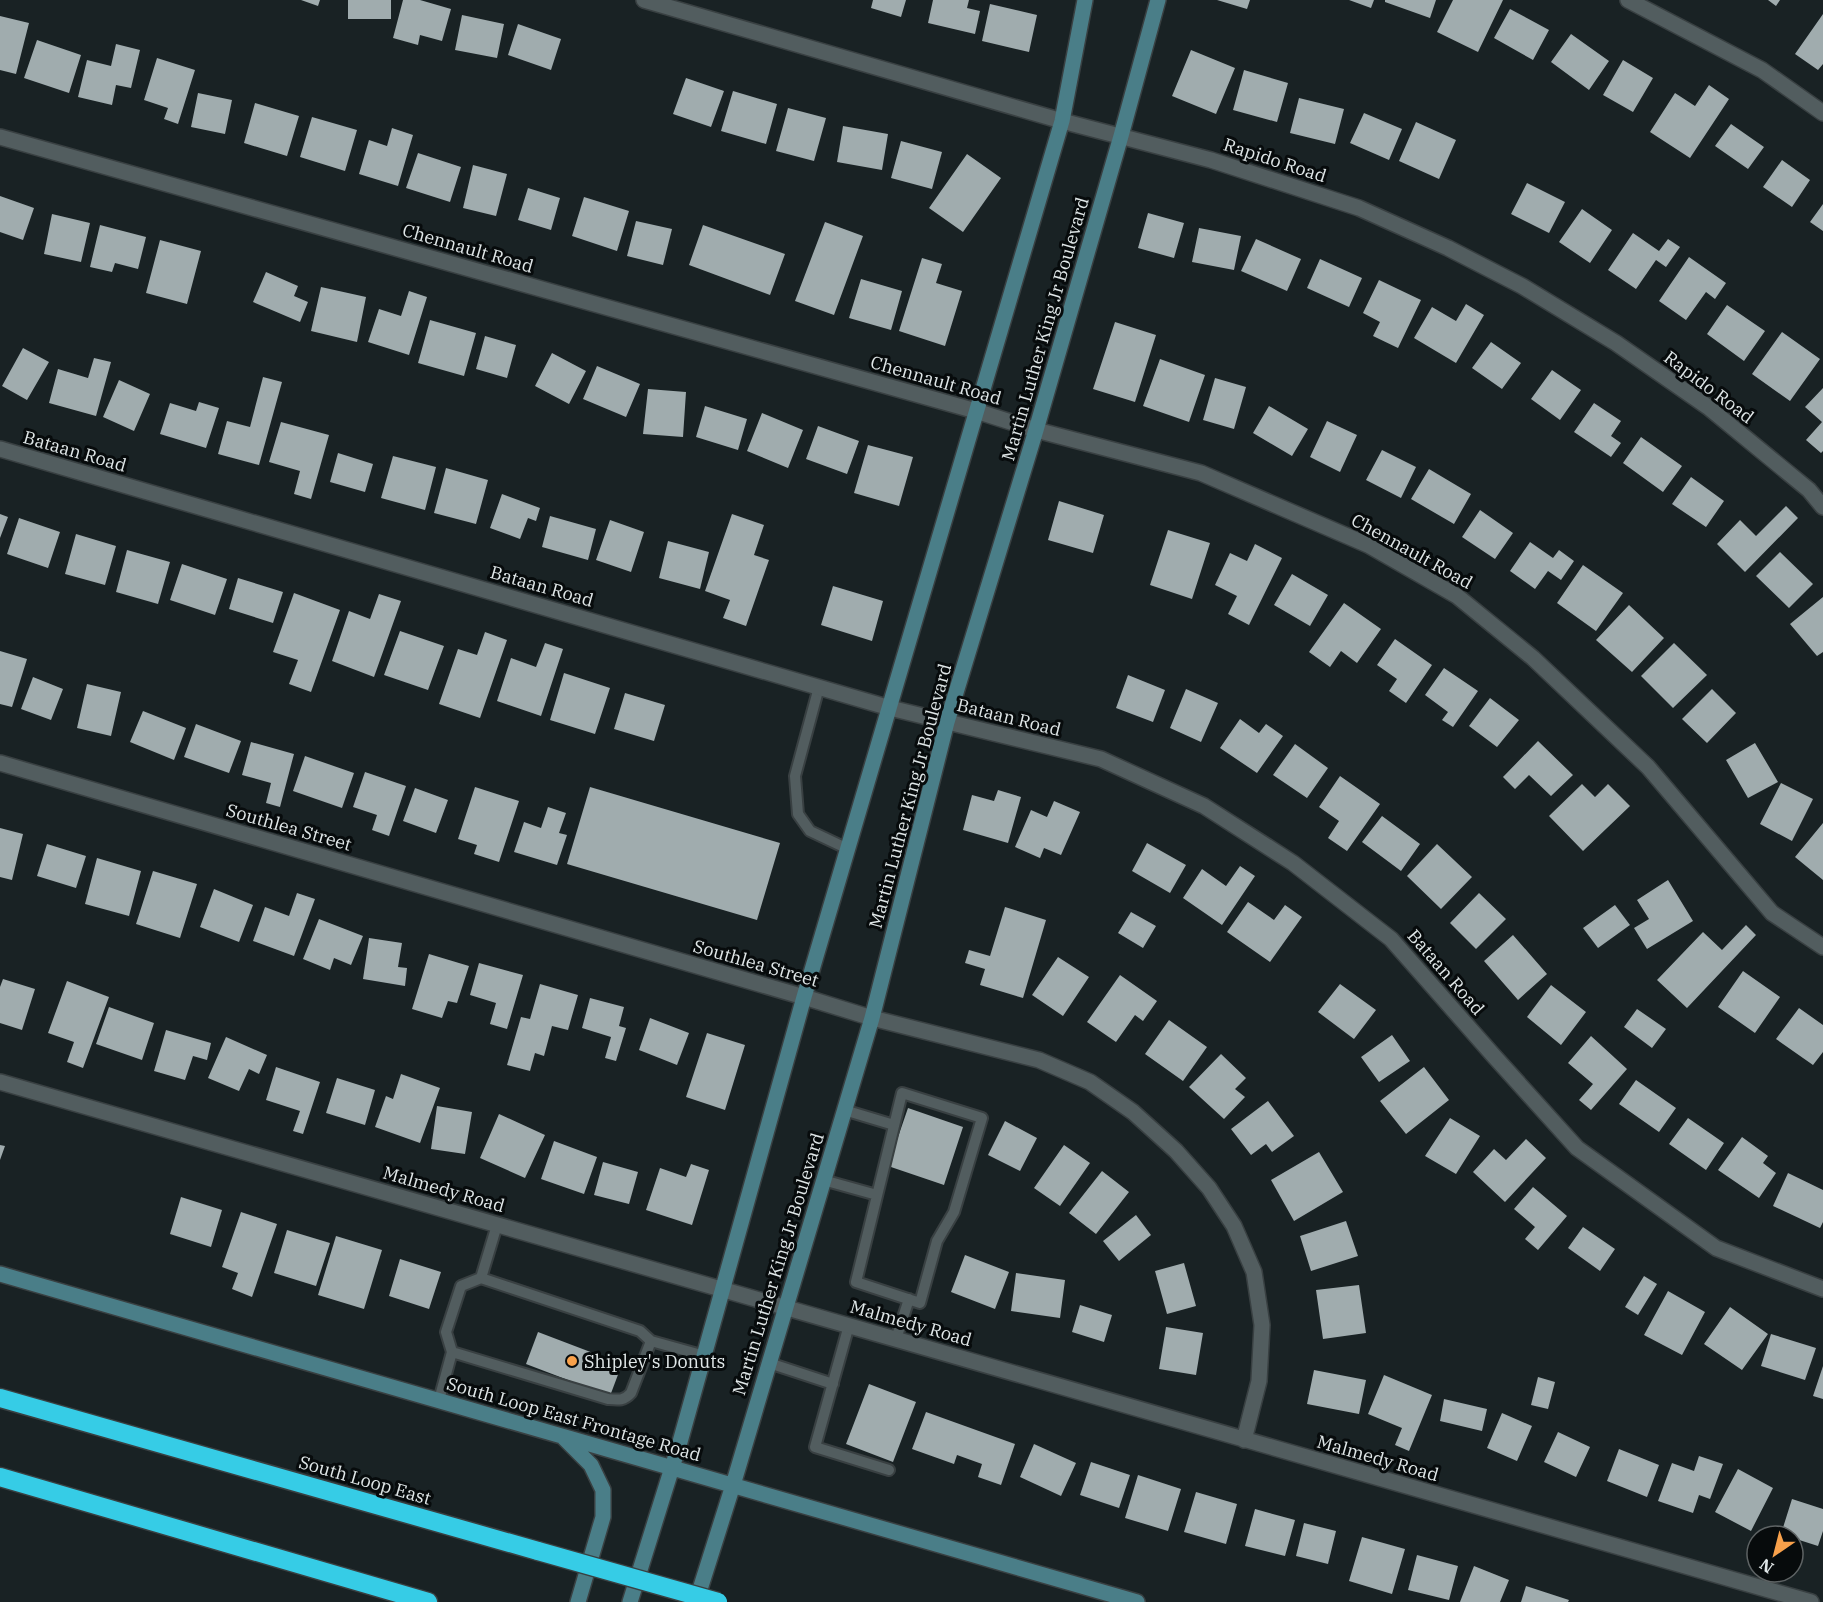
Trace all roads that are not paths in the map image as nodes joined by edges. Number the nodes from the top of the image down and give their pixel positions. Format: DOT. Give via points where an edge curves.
graph roads {
  1 [pos="644,0"];
  2 [pos="1086,0"];
  3 [pos="1158,0"];
  4 [pos="1628,0"];
  5 [pos="1823,113"];
  6 [pos="1062,121"];
  7 [pos="1121,136"];
  8 [pos="0,137"];
  9 [pos="976,411"];
  10 [pos="1036,430"];
  11 [pos="0,449"];
  12 [pos="1823,507"];
  13 [pos="819,687"];
  14 [pos="890,708"];
  15 [pos="947,722"];
  16 [pos="0,764"];
  17 [pos="848,849"];
  18 [pos="1823,947"];
  19 [pos="804,997"];
  20 [pos="872,1018"];
  21 [pos="0,1082"];
  22 [pos="844,1110"];
  23 [pos="894,1125"];
  24 [pos="823,1180"];
  25 [pos="877,1195"];
  26 [pos="497,1225"];
  27 [pos="0,1274"];
  28 [pos="481,1278"];
  29 [pos="1823,1289"];
  30 [pos="723,1290"];
  31 [pos="909,1299"];
  32 [pos="786,1307"];
  33 [pos="849,1325"];
  34 [pos="896,1339"];
  35 [pos="651,1341"];
  36 [pos="452,1352"];
  37 [pos="705,1356"];
  38 [pos="769,1363"];
  39 [pos="833,1384"];
  40 [pos="0,1398"];
  41 [pos="439,1401"];
  42 [pos="562,1436"];
  43 [pos="1244,1440"];
  44 [pos="672,1467"];
  45 [pos="889,1470"];
  46 [pos="0,1477"];
  47 [pos="733,1485"];
  48 [pos="428,1602"];
  49 [pos="578,1602"];
  50 [pos="630,1602"];
  51 [pos="696,1602"];
  52 [pos="718,1602"];
  53 [pos="1137,1602"];
  54 [pos="1811,1602"];
  1 -- 6 [label="street, Rapido Road"];
  2 -- 6 [label="main road"];
  3 -- 7 [label="main road, Martin Luther King Jr Boulevard"];
  4 -- 5 [label="street" via="1762,70"];
  6 -- 7 [label="street, Rapido Road"];
  6 -- 9 [label="main road"];
  7 -- 10 [label="main road, Martin Luther King Jr Boulevard"];
  7 -- 12 [label="street, Rapido Road" via="1211,160 1359,208 1522,286 1616,343 1708,407 1809,490"];
  8 -- 9 [label="street, Chennault Road"];
  9 -- 10 [label="street, Chennault Road"];
  9 -- 14 [label="main road"];
  10 -- 15 [label="main road, Martin Luther King Jr Boulevard"];
  10 -- 18 [label="street, Chennault Road" via="1201,473 1368,545 1457,596 1533,658 1648,766 1772,913"];
  11 -- 13 [label="street, Bataan Road"];
  13 -- 14 [label="street, Bataan Road"];
  13 -- 17 [label="lane" via="795,777 798,814 810,831"];
  14 -- 15 [label="street, Bataan Road"];
  14 -- 17 [label="main road"];
  15 -- 20 [label="main road, Martin Luther King Jr Boulevard"];
  15 -- 29 [label="street, Bataan Road" via="1101,759 1204,806 1293,863 1391,939 1576,1148 1716,1248"];
  16 -- 19 [label="street, Southlea Street"];
  17 -- 19 [label="main road"];
  19 -- 20 [label="street, Southlea Street"];
  19 -- 30 [label="main road"];
  20 -- 22 [label="main road, Martin Luther King Jr Boulevard"];
  20 -- 43 [label="street, Southlea Street" via="1039,1060 1090,1082 1133,1112 1209,1188 1234,1226 1254,1272 1262,1325 1259,1381"];
  21 -- 26 [label="street, Malmedy Road"];
  22 -- 23 [label="lane"];
  22 -- 24 [label="main road, Martin Luther King Jr Boulevard"];
  23 -- 25 [label="lane"];
  23 -- 31 [label="lane" via="902,1093 982,1118 954,1212 937,1241 920,1303"];
  24 -- 25 [label="lane"];
  24 -- 32 [label="main road, Martin Luther King Jr Boulevard"];
  25 -- 31 [label="lane" via="856,1282"];
  26 -- 28 [label="lane"];
  26 -- 30 [label="street, Malmedy Road"];
  27 -- 41 [label="main road, South Loop East Frontage Road"];
  28 -- 35 [label="lane" via="640,1331"];
  28 -- 36 [label="lane" via="461,1286 446,1332"];
  30 -- 32 [label="street, Malmedy Road"];
  30 -- 37 [label="main road"];
  31 -- 34 [label="lane"];
  32 -- 33 [label="street, Malmedy Road"];
  32 -- 38 [label="main road, Martin Luther King Jr Boulevard"];
  33 -- 34 [label="street, Malmedy Road"];
  33 -- 39 [label="lane"];
  34 -- 43 [label="street, Malmedy Road"];
  35 -- 36 [label="lane" via="631,1393 619,1400"];
  35 -- 37 [label="lane"];
  36 -- 41 [label="lane"];
  37 -- 44 [label="main road"];
  38 -- 39 [label="lane"];
  38 -- 47 [label="main road, Martin Luther King Jr Boulevard"];
  39 -- 45 [label="lane" via="815,1447"];
  40 -- 52 [label="highway, South Loop East, bridge"];
  41 -- 42 [label="main road, South Loop East Frontage Road"];
  42 -- 44 [label="main road, South Loop East Frontage Road"];
  42 -- 49 [label="main road" via="591,1465 603,1490 603,1517"];
  43 -- 54 [label="street, Malmedy Road"];
  44 -- 47 [label="main road, South Loop East Frontage Road"];
  44 -- 50 [label="main road"];
  46 -- 48 [label="highway"];
  47 -- 51 [label="main road, Martin Luther King Jr Boulevard"];
  47 -- 53 [label="main road, South Loop East Frontage Road"];
}
